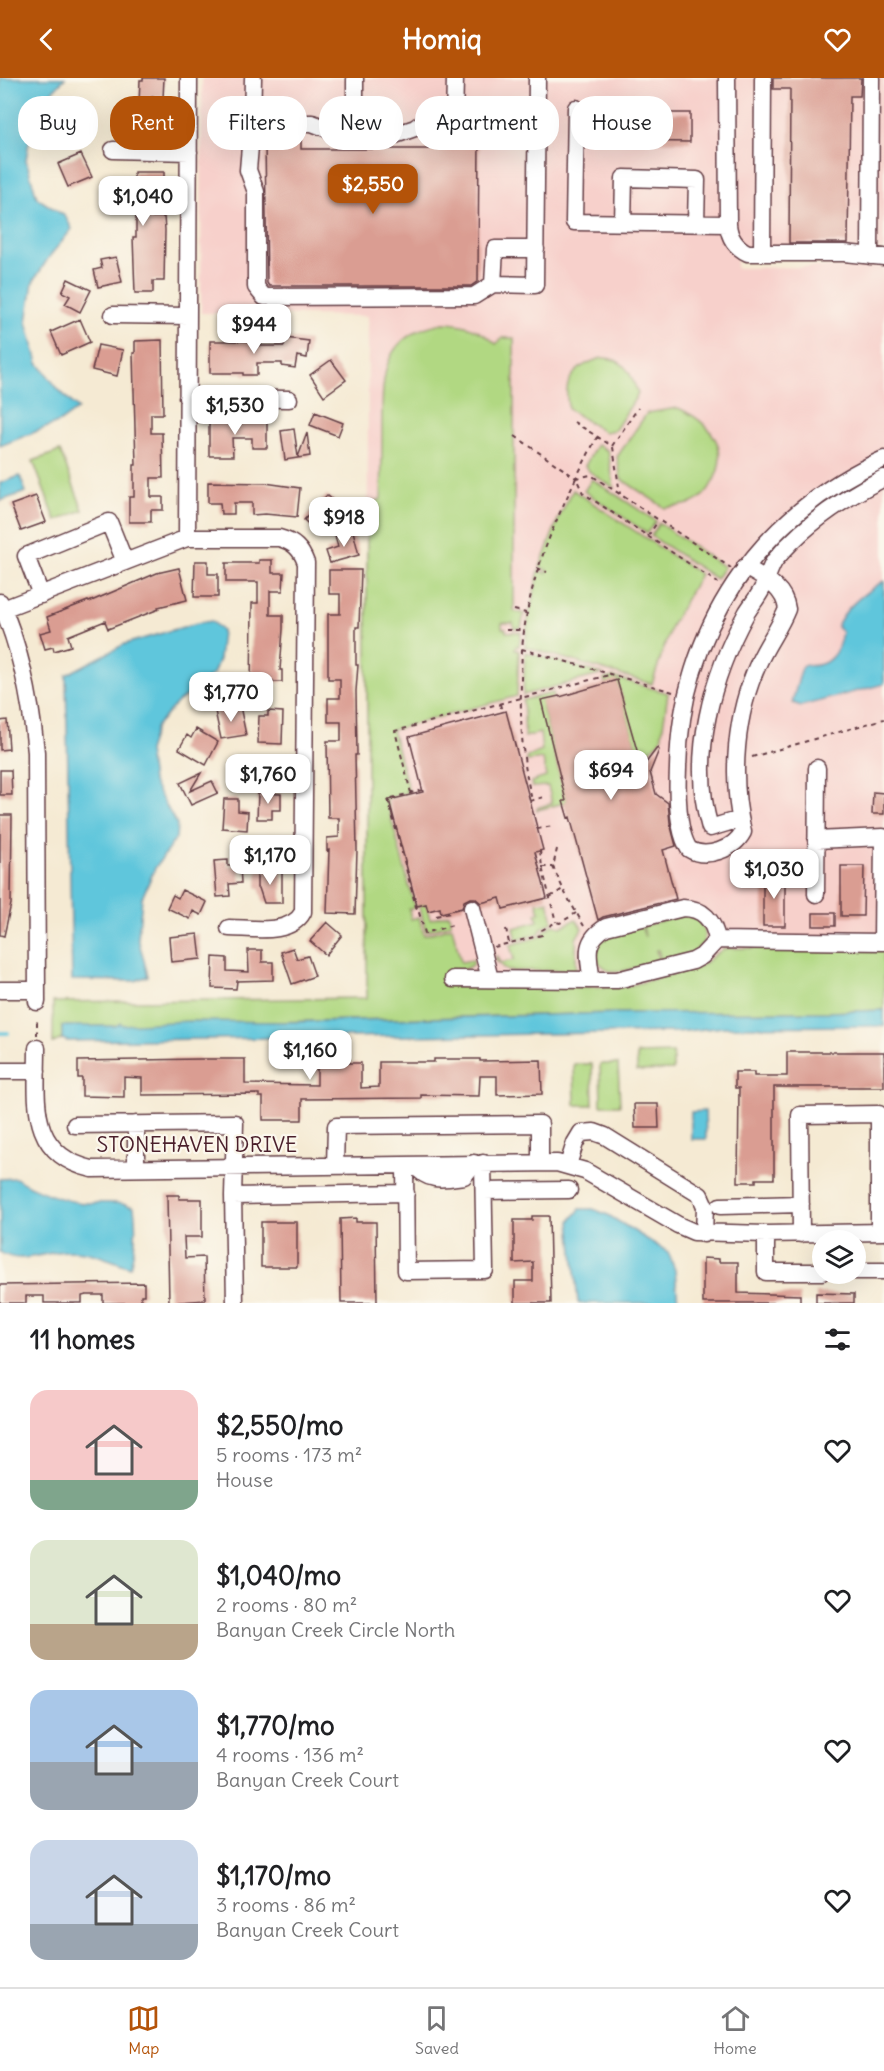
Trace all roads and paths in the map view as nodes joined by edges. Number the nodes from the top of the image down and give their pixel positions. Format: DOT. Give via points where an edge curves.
graph roads {
  1 [pos="189,78"];
  2 [pos="253,78"];
  3 [pos="355,78"];
  4 [pos="454,78"];
  5 [pos="537,78"];
  6 [pos="727,78"];
  7 [pos="763,78"];
  8 [pos="871,78"];
  9 [pos="253,96"];
  10 [pos="355,96"];
  11 [pos="454,96"];
  12 [pos="537,96"];
  13 [pos="877,99"];
  14 [pos="877,126"];
  15 [pos="113,150"];
  16 [pos="250,150"];
  17 [pos="537,150"];
  18 [pos="575,150"];
  19 [pos="189,152"];
  20 [pos="877,188"];
  21 [pos="623,223"];
  22 [pos="696,223"];
  23 [pos="728,224"];
  24 [pos="877,226"];
  25 [pos="536,249"];
  26 [pos="762,253"];
  27 [pos="877,256"];
  28 [pos="494,284"];
  29 [pos="112,315"];
  30 [pos="188,316"];
  31 [pos="187,398"];
  32 [pos="289,399"];
  33 [pos="638,408"];
  34 [pos="574,422"];
  35 [pos="515,436"];
  36 [pos="597,437"];
  37 [pos="612,446"];
  38 [pos="884,459"];
  39 [pos="576,478"];
  40 [pos="884,478"];
  41 [pos="620,494"];
  42 [pos="659,520"];
  43 [pos="648,536"];
  44 [pos="186,538"];
  45 [pos="124,562"];
  46 [pos="537,568"];
  47 [pos="739,568"];
  48 [pos="547,572"];
  49 [pos="766,579"];
  50 [pos="722,586"];
  51 [pos="41,595"];
  52 [pos="2,606"];
  53 [pos="514,610"];
  54 [pos="526,613"];
  55 [pos="506,630"];
  56 [pos="524,630"];
  57 [pos="522,649"];
  58 [pos="612,674"];
  59 [pos="676,693"];
  60 [pos="520,699"];
  61 [pos="500,704"];
  62 [pos="502,712"];
  63 [pos="884,719"];
  64 [pos="751,757"];
  65 [pos="524,759"];
  66 [pos="519,760"];
  67 [pos="817,768"];
  68 [pos="241,769"];
  69 [pos="304,769"];
  70 [pos="422,790"];
  71 [pos="411,793"];
  72 [pos="547,796"];
  73 [pos="740,819"];
  74 [pos="553,826"];
  75 [pos="537,829"];
  76 [pos="883,836"];
  77 [pos="816,840"];
  78 [pos="556,849"];
  79 [pos="540,851"];
  80 [pos="542,867"];
  81 [pos="554,867"];
  82 [pos="563,889"];
  83 [pos="816,894"];
  84 [pos="550,897"];
  85 [pos="472,909"];
  86 [pos="450,913"];
  87 [pos="576,913"];
  88 [pos="435,916"];
  89 [pos="556,922"];
  90 [pos="453,925"];
  91 [pos="584,927"];
  92 [pos="229,928"];
  93 [pos="506,929"];
  94 [pos="717,940"];
  95 [pos="883,942"];
  96 [pos="453,979"];
  97 [pos="490,980"];
  98 [pos="592,980"];
  99 [pos="0,990"];
  100 [pos="37,996"];
  101 [pos="36,1048"];
  102 [pos="0,1071"];
  103 [pos="37,1071"];
  104 [pos="136,1124"];
  105 [pos="75,1125"];
  106 [pos="540,1162"];
  107 [pos="479,1163"];
  108 [pos="410,1165"];
  109 [pos="568,1165"];
  110 [pos="335,1166"];
  111 [pos="234,1167"];
  112 [pos="136,1168"];
  113 [pos="569,1190"];
  114 [pos="484,1191"];
  115 [pos="406,1193"];
  116 [pos="233,1196"];
  117 [pos="881,1203"];
  118 [pos="801,1204"];
  119 [pos="720,1206"];
  120 [pos="881,1232"];
  121 [pos="704,1234"];
  122 [pos="766,1234"];
  123 [pos="801,1234"];
  124 [pos="866,1271"];
  125 [pos="884,1271"];
  126 [pos="812,1272"];
  127 [pos="235,1303"];
  1 -- 19 [label="street"];
  2 -- 9 [label="street"];
  3 -- 10 [label="street"];
  4 -- 11 [label="street"];
  5 -- 12 [label="street"];
  6 -- 23 [label="street"];
  7 -- 26 [label="street"];
  8 -- 13 [label="street"];
  13 -- 14 [label="street"];
  14 -- 20 [label="street"];
  15 -- 19 [label="street"];
  16 -- 28 [label="street" via="248,170 256,192 256,287 264,297 474,296"];
  17 -- 25 [label="street"];
  18 -- 21 [label="street" via="574,222"];
  19 -- 30 [label="street"];
  20 -- 24 [label="street"];
  21 -- 22 [label="street"];
  21 -- 22 [label="street" via="624,178 697,180"];
  22 -- 23 [label="street"];
  23 -- 26 [label="street" via="732,239 742,250"];
  24 -- 27 [label="street"];
  25 -- 28 [label="street" via="495,249"];
  25 -- 28 [label="street" via="535,285"];
  26 -- 27 [label="street"];
  29 -- 30 [label="street"];
  30 -- 31 [label="street"];
  31 -- 32 [label="street"];
  31 -- 44 [label="street"];
  33 -- 37 [label="path"];
  34 -- 36 [label="path"];
  35 -- 39 [label="path"];
  36 -- 37 [label="path"];
  36 -- 39 [label="path"];
  37 -- 41 [label="path"];
  38 -- 47 [label="street" via="852,475 800,511"];
  39 -- 41 [label="path" via="591,475"];
  39 -- 43 [label="path" via="583,493"];
  39 -- 46 [label="path"];
  40 -- 49 [label="street" via="838,504 804,531 773,563"];
  41 -- 42 [label="path"];
  42 -- 43 [label="path"];
  42 -- 47 [label="path"];
  43 -- 50 [label="path"];
  44 -- 45 [label="street"];
  44 -- 69 [label="street" via="279,538 296,545 303,553"];
  45 -- 51 [label="street"];
  45 -- 51 [label="street" via="109,522 26,556"];
  46 -- 48 [label="path"];
  46 -- 54 [label="path"];
  47 -- 49 [label="street"];
  47 -- 73 [label="street" via="693,667 682,709 678,748 680,816 689,849 708,854 734,844 743,832"];
  49 -- 73 [label="street" via="782,592 787,609 759,663 742,715 736,776"];
  49 -- 73 [label="street" via="730,648 707,718 703,758 710,828"];
  51 -- 52 [label="street"];
  52 -- 100 [label="street" via="24,680 36,752"];
  53 -- 54 [label="path"];
  54 -- 56 [label="path"];
  55 -- 56 [label="path"];
  56 -- 57 [label="path"];
  57 -- 58 [label="path"];
  57 -- 60 [label="path"];
  58 -- 59 [label="path"];
  58 -- 60 [label="path"];
  60 -- 61 [label="path"];
  60 -- 65 [label="path"];
  61 -- 62 [label="path"];
  61 -- 71 [label="path" via="395,731"];
  63 -- 64 [label="path"];
  65 -- 66 [label="path"];
  65 -- 72 [label="path" via="531,801"];
  67 -- 77 [label="street"];
  68 -- 69 [label="street"];
  69 -- 92 [label="street" via="303,912 299,919 281,928"];
  70 -- 71 [label="path"];
  71 -- 90 [label="path" via="388,800 416,907 425,933"];
  74 -- 75 [label="path"];
  76 -- 77 [label="street"];
  76 -- 95 [label="street"];
  77 -- 83 [label="street"];
  78 -- 81 [label="path"];
  79 -- 80 [label="path"];
  80 -- 81 [label="path"];
  80 -- 84 [label="path"];
  81 -- 82 [label="path"];
  82 -- 84 [label="path"];
  82 -- 87 [label="path"];
  84 -- 89 [label="path"];
  85 -- 97 [label="street"];
  86 -- 88 [label="path"];
  87 -- 89 [label="path"];
  87 -- 91 [label="path"];
  89 -- 93 [label="path" via="542,930 542,935 509,943"];
  94 -- 95 [label="street"];
  94 -- 98 [label="street" via="693,961 617,980"];
  94 -- 98 [label="street" via="706,915 690,908 606,927 589,944"];
  96 -- 97 [label="street"];
  97 -- 98 [label="street"];
  99 -- 100 [label="street"];
  100 -- 101 [label="path"];
  101 -- 103 [label="street, STONEHAVEN DRIVE"];
  102 -- 103 [label="street"];
  103 -- 112 [label="street, STONEHAVEN DRIVE" via="37,1116 44,1136 56,1151 69,1161 92,1169"];
  104 -- 105 [label="street"];
  104 -- 111 [label="street" via="235,1123"];
  104 -- 112 [label="street"];
  106 -- 107 [label="street, STONEHAVEN DRIVE"];
  106 -- 109 [label="street, STONEHAVEN DRIVE"];
  106 -- 110 [label="street" via="540,1124 336,1126"];
  107 -- 108 [label="street, STONEHAVEN DRIVE"];
  107 -- 114 [label="street"];
  108 -- 110 [label="street, STONEHAVEN DRIVE"];
  108 -- 115 [label="street"];
  109 -- 121 [label="street, STONEHAVEN DRIVE" via="678,1225"];
  109 -- 121 [label="street" via="581,1134 594,1132 604,1136 700,1196 705,1206"];
  110 -- 111 [label="street, STONEHAVEN DRIVE"];
  111 -- 112 [label="street, STONEHAVEN DRIVE"];
  111 -- 116 [label="street"];
  113 -- 114 [label="street"];
  114 -- 115 [label="street" via="485,1270 406,1271"];
  115 -- 116 [label="street"];
  116 -- 127 [label="street"];
  117 -- 118 [label="street" via="879,1114 800,1114"];
  117 -- 120 [label="street"];
  118 -- 119 [label="street"];
  118 -- 123 [label="street"];
  120 -- 123 [label="street, STONEHAVEN DRIVE"];
  121 -- 122 [label="street, STONEHAVEN DRIVE"];
  122 -- 123 [label="street, STONEHAVEN DRIVE"];
  122 -- 126 [label="street" via="766,1272"];
  124 -- 125 [label="street"];
}
